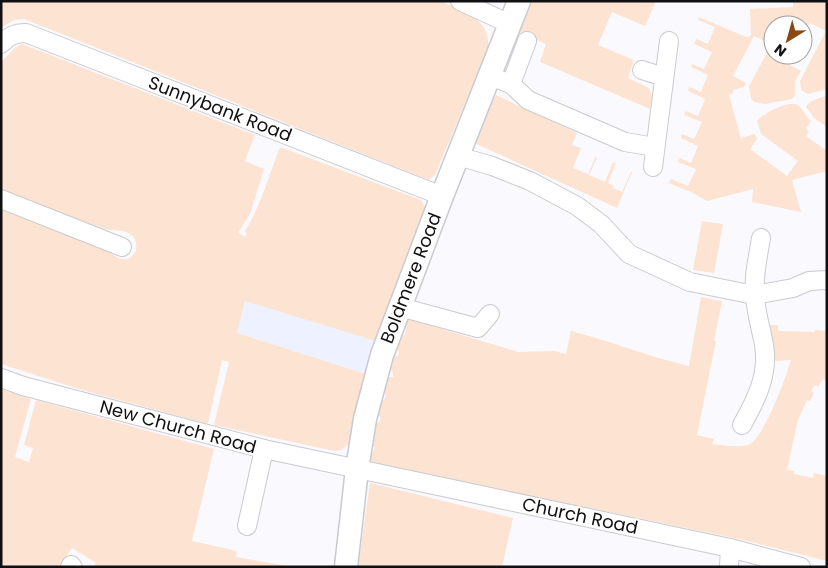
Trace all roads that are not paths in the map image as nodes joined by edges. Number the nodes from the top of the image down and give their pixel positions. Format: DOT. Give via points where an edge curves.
graph roads {
  1 [pos="460,1"];
  2 [pos="519,1"];
  3 [pos="510,24"];
  4 [pos="527,41"];
  5 [pos="669,41"];
  6 [pos="1,44"];
  7 [pos="642,70"];
  8 [pos="489,76"];
  9 [pos="664,76"];
  10 [pos="511,84"];
  11 [pos="655,147"];
  12 [pos="458,156"];
  13 [pos="653,167"];
  14 [pos="442,196"];
  15 [pos="1,199"];
  16 [pos="760,238"];
  17 [pos="122,247"];
  18 [pos="827,280"];
  19 [pos="754,295"];
  20 [pos="400,307"];
  21 [pos="490,314"];
  22 [pos="1,378"];
  23 [pos="742,425"];
  24 [pos="264,449"];
  25 [pos="358,469"];
  26 [pos="247,526"];
  27 [pos="730,548"];
  28 [pos="346,567"];
  29 [pos="729,567"];
  30 [pos="801,567"];
  1 -- 3 [label="street"];
  2 -- 3 [label="main road, Boldmere Road"];
  3 -- 8 [label="main road, Boldmere Road"];
  4 -- 10 [label="street"];
  5 -- 9 [label="street"];
  6 -- 14 [label="street, Sunnybank Road" via="11,35 26,33"];
  7 -- 9 [label="street"];
  8 -- 10 [label="street"];
  8 -- 12 [label="main road, Boldmere Road"];
  9 -- 11 [label="street"];
  10 -- 11 [label="street" via="528,100 626,142"];
  11 -- 13 [label="street"];
  12 -- 14 [label="main road, Boldmere Road"];
  12 -- 19 [label="street" via="530,181 577,206 637,259 690,282"];
  14 -- 20 [label="main road, Boldmere Road"];
  15 -- 17 [label="street"];
  16 -- 19 [label="street"];
  18 -- 19 [label="street" via="809,281 793,288"];
  19 -- 23 [label="street" via="764,344 765,371 756,400"];
  20 -- 21 [label="street" via="478,328"];
  20 -- 25 [label="main road, Boldmere Road" via="382,355 365,419"];
  22 -- 24 [label="street, New Church Road"];
  24 -- 25 [label="street, New Church Road"];
  24 -- 26 [label="street"];
  25 -- 27 [label="street, Church Road"];
  25 -- 28 [label="main road, Boldmere Road"];
  27 -- 29 [label="street"];
  27 -- 30 [label="street, Church Road"];
}
